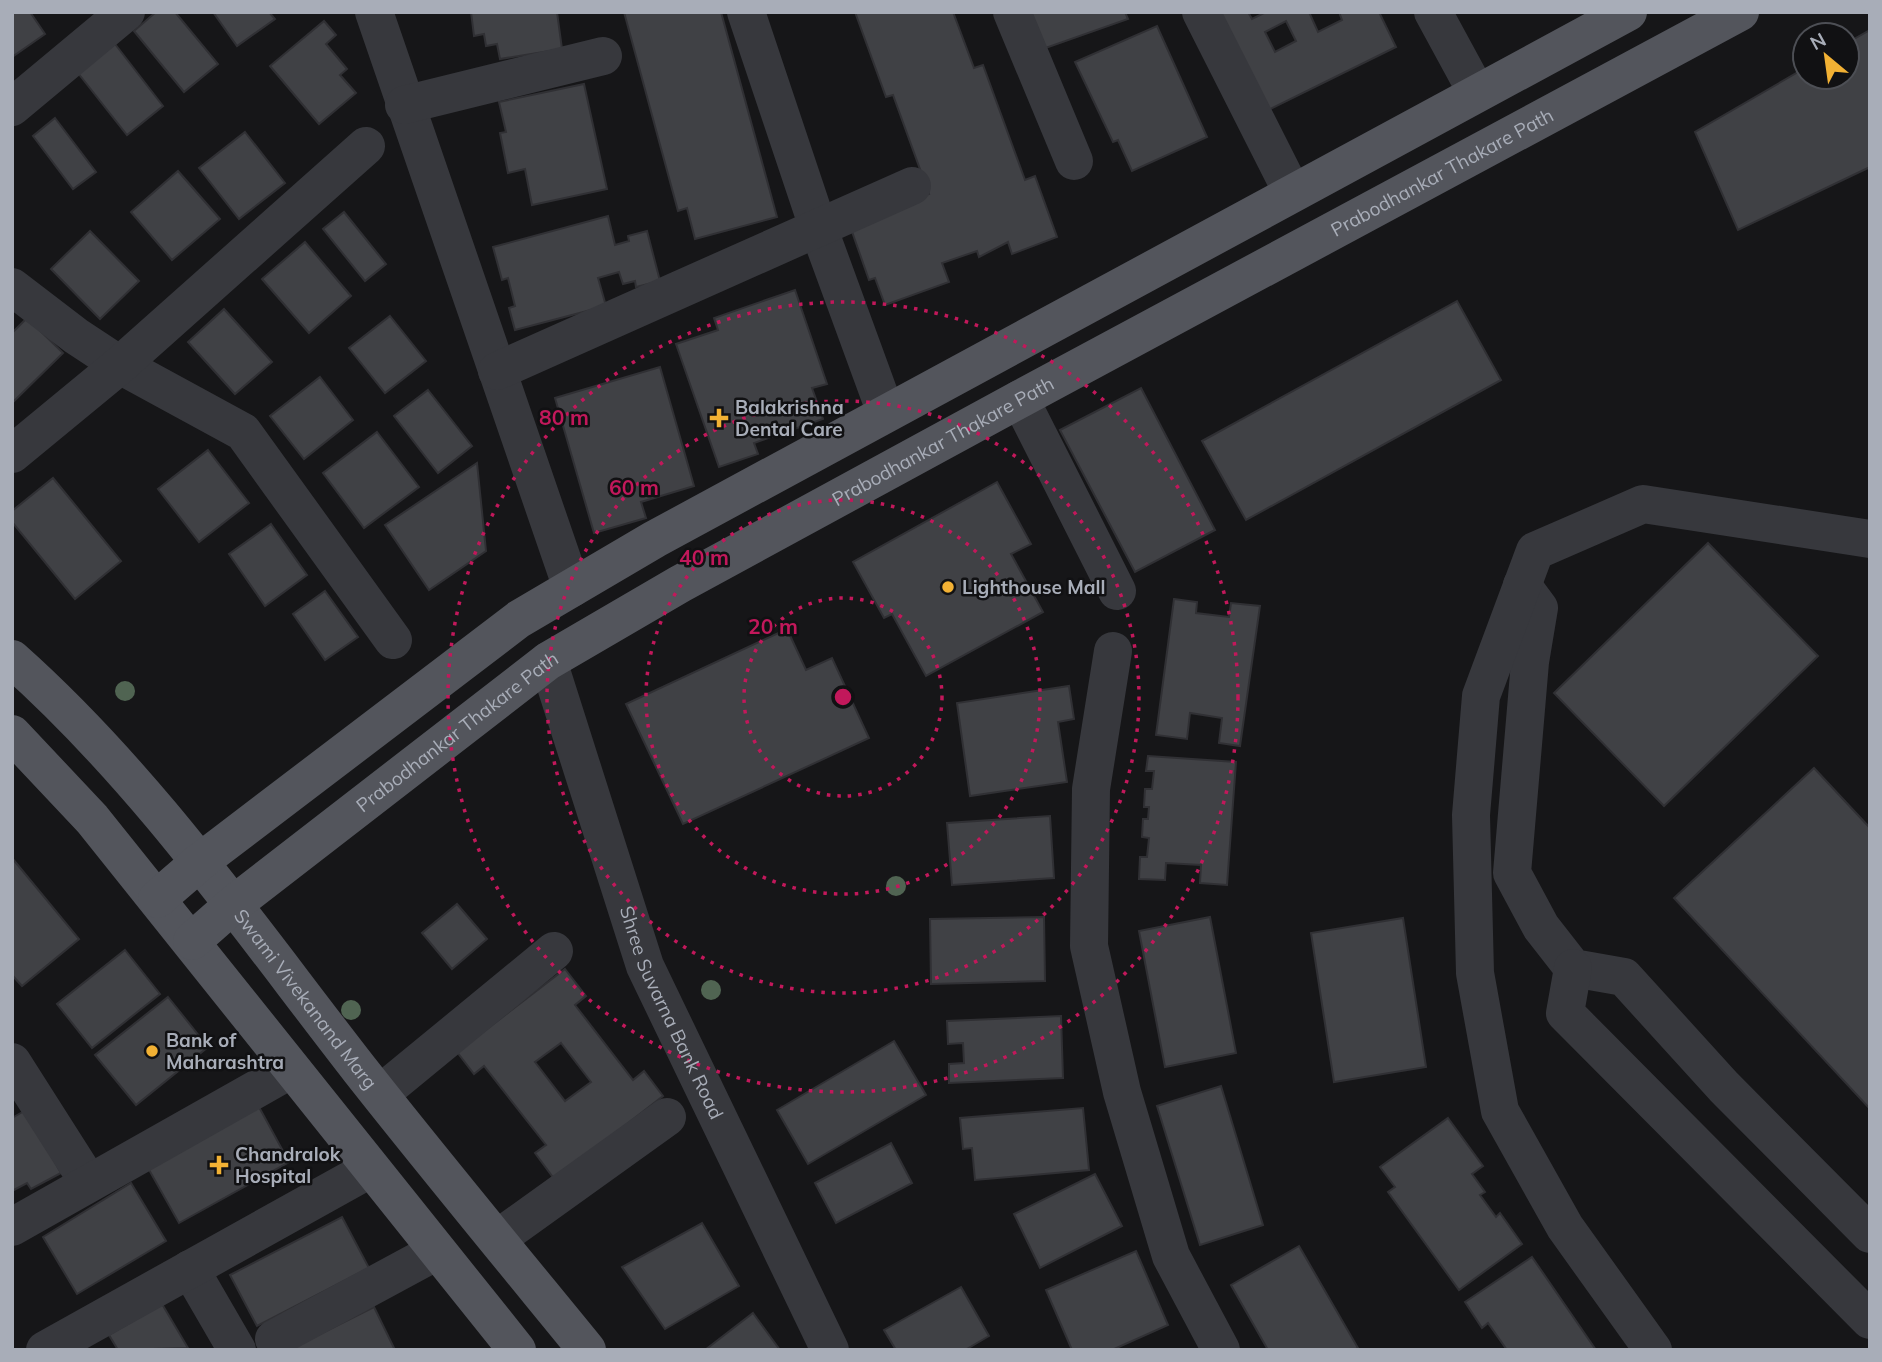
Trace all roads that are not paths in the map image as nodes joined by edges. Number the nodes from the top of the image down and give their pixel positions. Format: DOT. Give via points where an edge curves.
graph roads {
  1 [pos="126,12"];
  2 [pos="746,12"];
  3 [pos="1012,12"];
  4 [pos="1201,12"];
  5 [pos="1433,12"];
  6 [pos="1740,12"];
  7 [pos="373,13"];
  8 [pos="1615,15"];
  9 [pos="603,56"];
  10 [pos="1477,93"];
  11 [pos="404,104"];
  12 [pos="12,107"];
  13 [pos="366,146"];
  14 [pos="1074,161"];
  15 [pos="912,186"];
  16 [pos="1292,192"];
  17 [pos="818,227"];
  18 [pos="12,287"];
  19 [pos="120,365"];
  20 [pos="496,370"];
  21 [pos="1020,399"];
  22 [pos="886,413"];
  23 [pos="12,454"];
  24 [pos="1870,540"];
  25 [pos="1522,585"];
  26 [pos="572,587"];
  27 [pos="1117,591"];
  28 [pos="393,640"];
  29 [pos="1113,651"];
  30 [pos="12,659"];
  31 [pos="548,661"];
  32 [pos="12,734"];
  33 [pos="201,861"];
  34 [pos="157,899"];
  35 [pos="234,904"];
  36 [pos="192,941"];
  37 [pos="554,951"];
  38 [pos="1573,968"];
  39 [pos="12,1062"];
  40 [pos="290,1070"];
  41 [pos="380,1094"];
  42 [pos="667,1117"];
  43 [pos="370,1169"];
  44 [pos="89,1184"];
  45 [pos="1863,1215"];
  46 [pos="12,1227"];
  47 [pos="497,1238"];
  48 [pos="437,1251"];
  49 [pos="1809,1258"];
  50 [pos="190,1269"];
  51 [pos="1870,1320"];
  52 [pos="274,1339"];
  53 [pos="45,1350"];
  54 [pos="237,1350"];
  55 [pos="517,1350"];
  56 [pos="587,1350"];
  57 [pos="830,1350"];
  58 [pos="1221,1350"];
  59 [pos="1653,1350"];
  1 -- 12 [label="street"];
  2 -- 17 [label="street"];
  3 -- 14 [label="street"];
  4 -- 16 [label="street"];
  5 -- 10 [label="street"];
  6 -- 21 [label="main road, Prabodhankar Thakare Path"];
  7 -- 11 [label="street"];
  8 -- 10 [label="main road"];
  9 -- 11 [label="street"];
  10 -- 16 [label="main road"];
  11 -- 20 [label="street"];
  13 -- 19 [label="street"];
  15 -- 17 [label="street"];
  16 -- 22 [label="main road"];
  17 -- 20 [label="street"];
  17 -- 22 [label="street"];
  18 -- 19 [label="street"];
  19 -- 23 [label="street"];
  19 -- 28 [label="street" via="243,432"];
  20 -- 26 [label="street"];
  21 -- 27 [label="street"];
  21 -- 31 [label="main road, Prabodhankar Thakare Path"];
  22 -- 26 [label="main road"];
  24 -- 25 [label="street" via="1643,504 1535,551"];
  25 -- 38 [label="street" via="1539,608 1512,873 1541,927"];
  25 -- 59 [label="street" via="1481,696 1471,815 1475,973 1500,1111 1564,1227"];
  26 -- 33 [label="main road" via="519,618"];
  29 -- 58 [label="street" via="1091,789 1089,946 1122,1093 1171,1256"];
  30 -- 33 [label="main road, Swami Vivekanand Marg" via="133,783"];
  31 -- 35 [label="main road, Prabodhankar Thakare Path"];
  31 -- 57 [label="street, Shree Suvarna Bank Road" via="645,966"];
  32 -- 34 [label="main road" via="92,819"];
  33 -- 34 [label="main road"];
  33 -- 35 [label="main road, Swami Vivekanand Marg"];
  34 -- 36 [label="main road"];
  35 -- 36 [label="main road, Prabodhankar Thakare Path"];
  35 -- 41 [label="main road, Swami Vivekanand Marg"];
  36 -- 40 [label="main road"];
  37 -- 41 [label="street"];
  38 -- 45 [label="street" via="1624,977 1724,1087"];
  38 -- 49 [label="street" via="1565,1013"];
  39 -- 44 [label="street"];
  40 -- 43 [label="main road"];
  40 -- 44 [label="street"];
  41 -- 47 [label="main road, Swami Vivekanand Marg"];
  42 -- 47 [label="street"];
  43 -- 48 [label="main road"];
  43 -- 50 [label="street"];
  44 -- 46 [label="street"];
  45 -- 49 [label="street"];
  47 -- 56 [label="main road, Swami Vivekanand Marg"];
  48 -- 52 [label="street"];
  48 -- 55 [label="main road"];
  49 -- 51 [label="street"];
  50 -- 53 [label="street"];
  50 -- 54 [label="street"];
}
